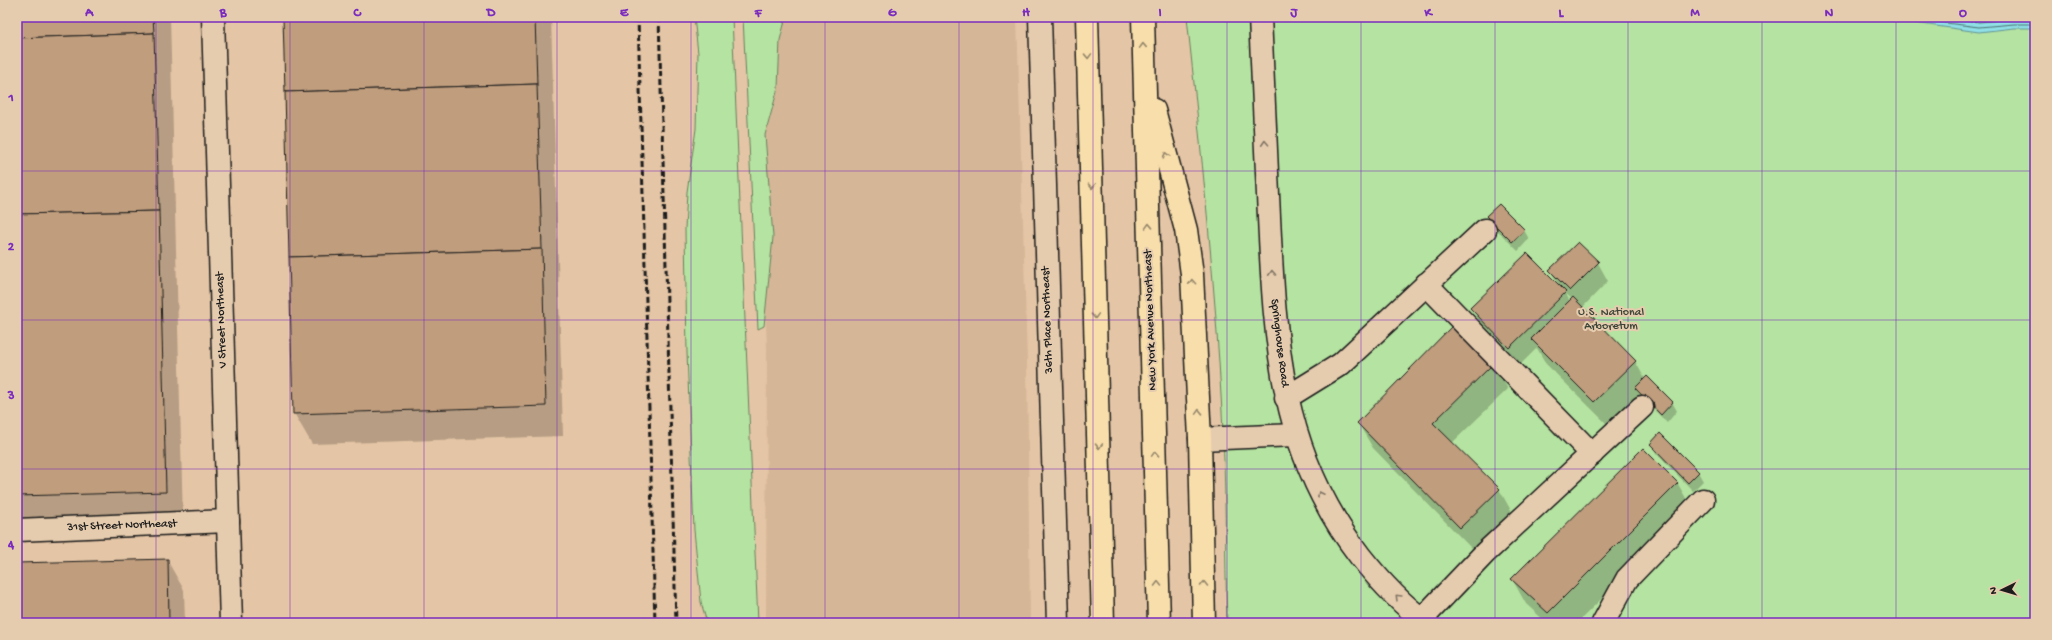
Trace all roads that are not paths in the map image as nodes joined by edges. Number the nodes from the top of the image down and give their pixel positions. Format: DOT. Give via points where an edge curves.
graph roads {
  1 [pos="213,17"];
  2 [pos="1040,17"];
  3 [pos="1087,17"];
  4 [pos="1143,17"];
  5 [pos="1260,17"];
  6 [pos="1144,74"];
  7 [pos="1484,230"];
  8 [pos="1426,284"];
  9 [pos="1286,398"];
  10 [pos="1642,407"];
  11 [pos="1296,435"];
  12 [pos="1200,439"];
  13 [pos="1592,454"];
  14 [pos="1703,500"];
  15 [pos="228,522"];
  16 [pos="17,530"];
  17 [pos="1424,621"];
  18 [pos="231,623"];
  19 [pos="1058,623"];
  20 [pos="1103,623"];
  21 [pos="1159,623"];
  22 [pos="1204,623"];
  23 [pos="1603,623"];
  1 -- 15 [label="street, V Street Northeast"];
  2 -- 19 [label="street, 36th Place Northeast"];
  3 -- 20 [label="highway, one-way"];
  6 -- 4 [label="highway, New York Avenue Northeast, one-way"];
  9 -- 5 [label="street, Springhouse Road, one-way" via="1274,311"];
  12 -- 6 [label="highway, one-way" via="1195,320 1186,230"];
  21 -- 6 [label="highway, New York Avenue Northeast, one-way"];
  7 -- 8 [label="street"];
  8 -- 9 [label="street" via="1341,364"];
  8 -- 13 [label="street"];
  9 -- 11 [label="street, Springhouse Road"];
  10 -- 13 [label="street"];
  11 -- 12 [label="street"];
  17 -- 11 [label="street, Springhouse Road, one-way" via="1379,579 1343,533 1314,482"];
  22 -- 12 [label="highway, one-way"];
  13 -- 17 [label="street" via="1485,553"];
  14 -- 23 [label="street" via="1627,578"];
  15 -- 16 [label="street, 31st Street Northeast"];
  15 -- 18 [label="street, V Street Northeast"];
}
